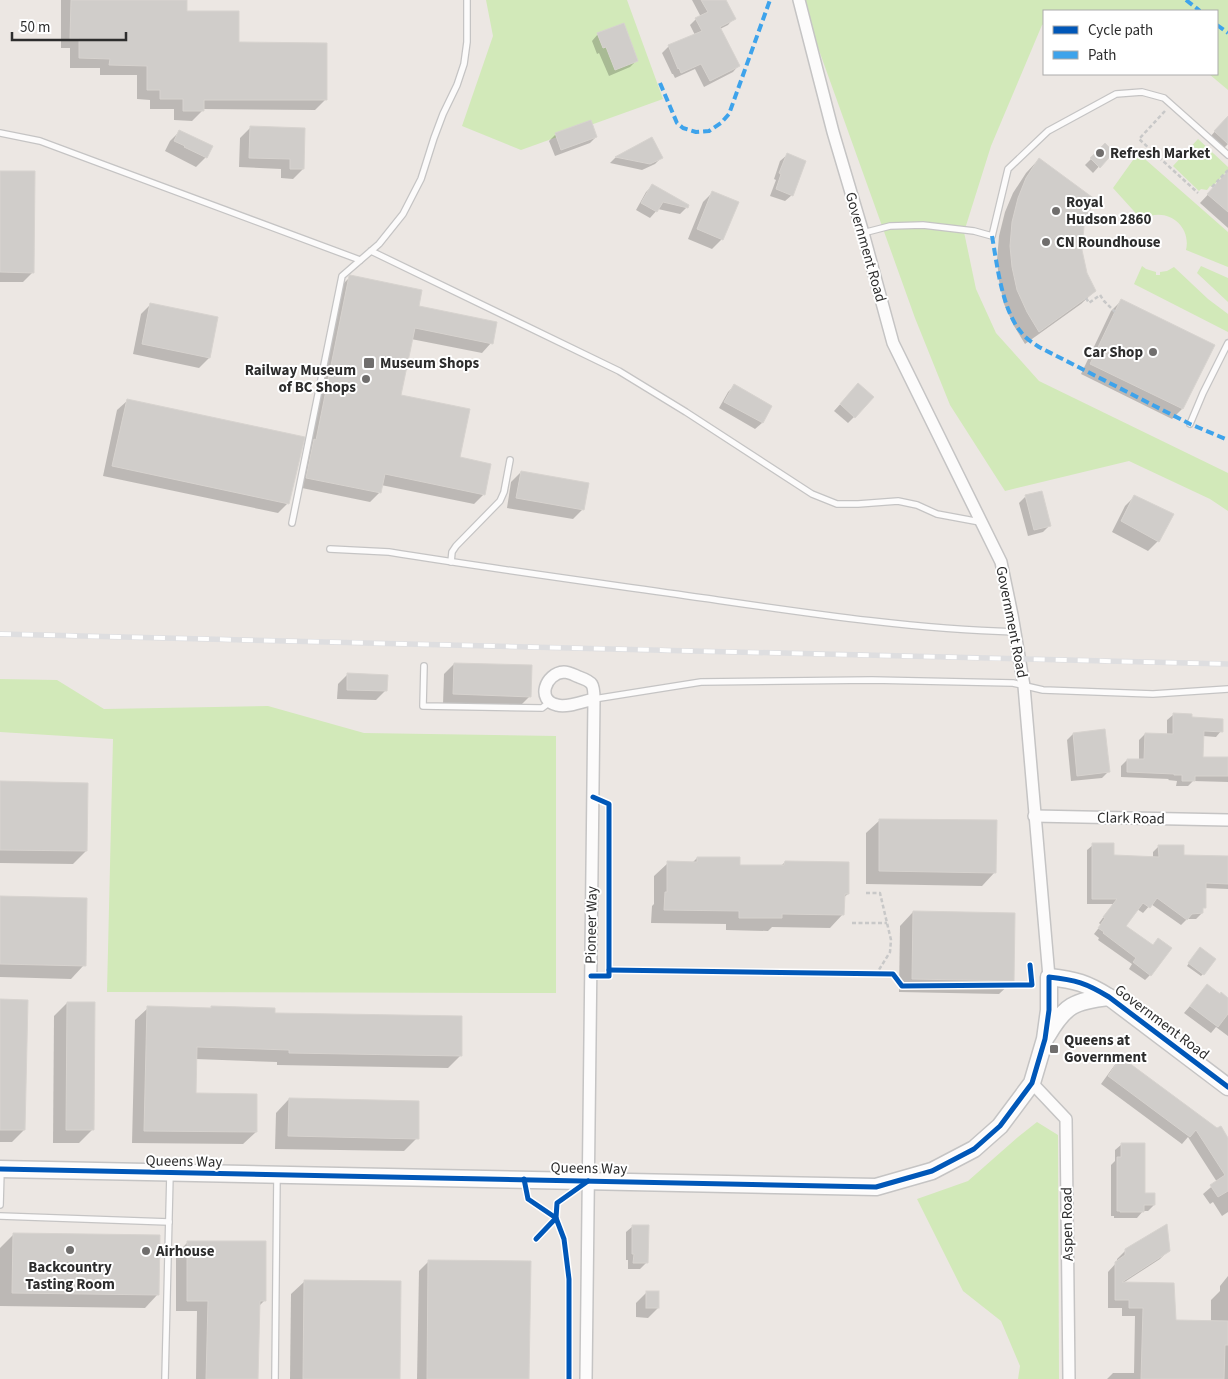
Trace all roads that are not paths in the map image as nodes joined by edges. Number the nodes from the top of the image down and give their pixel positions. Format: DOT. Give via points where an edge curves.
graph roads {
  1 [pos="467,0"];
  2 [pos="799,0"];
  3 [pos="0,133"];
  4 [pos="1228,155"];
  5 [pos="864,233"];
  6 [pos="371,251"];
  7 [pos="360,260"];
  8 [pos="1228,343"];
  9 [pos="1190,424"];
  10 [pos="510,460"];
  11 [pos="982,522"];
  12 [pos="292,523"];
  13 [pos="330,549"];
  14 [pos="450,562"];
  15 [pos="1015,632"];
  16 [pos="424,666"];
  17 [pos="1024,686"];
  18 [pos="1228,689"];
  19 [pos="594,699"];
  20 [pos="550,702"];
  21 [pos="1034,816"];
  22 [pos="1228,820"];
  23 [pos="1049,977"];
  24 [pos="1109,997"];
  25 [pos="1045,1039"];
  26 [pos="1032,1083"];
  27 [pos="1228,1087"];
  28 [pos="0,1169"];
  29 [pos="170,1173"];
  30 [pos="277,1175"];
  31 [pos="588,1180"];
  32 [pos="0,1205"];
  33 [pos="0,1216"];
  34 [pos="168,1222"];
  35 [pos="165,1379"];
  36 [pos="275,1379"];
  37 [pos="586,1379"];
  38 [pos="1069,1379"];
  1 -- 6 [label="lane" via="467,42 457,85 443,114 421,179 403,214"];
  2 -- 5 [label="street, Government Road" via="833,132"];
  3 -- 7 [label="lane" via="40,141"];
  4 -- 5 [label="lane" via="1164,98 1142,92 1116,94 1048,131 1008,169 992,236 974,230 922,224 890,226"];
  5 -- 11 [label="street, Government Road" via="892,342"];
  6 -- 7 [label="lane"];
  6 -- 11 [label="lane" via="619,371 812,494 837,504 898,501 937,514"];
  7 -- 12 [label="lane" via="342,276"];
  8 -- 9 [label="lane"];
  10 -- 14 [label="lane" via="500,501 456,546"];
  11 -- 15 [label="street, Government Road" via="1001,562"];
  13 -- 14 [label="lane" via="389,552"];
  14 -- 15 [label="lane" via="775,609 965,631"];
  15 -- 17 [label="street, Government Road"];
  16 -- 20 [label="lane" via="423,706 542,708"];
  17 -- 18 [label="lane" via="1043,690 1152,694"];
  17 -- 19 [label="lane" via="1013,683 872,680 701,682"];
  17 -- 21 [label="street, Government Road"];
  19 -- 20 [label="street" via="563,706"];
  19 -- 20 [label="street, Pioneer Way" via="593,684 564,672 547,682 545,696"];
  19 -- 31 [label="street, Pioneer Way"];
  21 -- 22 [label="street, Clark Road"];
  21 -- 23 [label="street, Government Road"];
  23 -- 24 [label="street, Government Road" via="1076,981"];
  23 -- 25 [label="street, Queens Way"];
  24 -- 25 [label="street" via="1073,1005 1057,1019"];
  24 -- 27 [label="street, Government Road"];
  25 -- 26 [label="street, Queens Way"];
  26 -- 31 [label="street, Queens Way" via="1000,1126 974,1149 932,1171 876,1187"];
  26 -- 38 [label="street, Aspen Road" via="1066,1119"];
  28 -- 29 [label="street, Queens Way"];
  28 -- 32 [label="lane"];
  29 -- 30 [label="street, Queens Way"];
  29 -- 34 [label="lane"];
  30 -- 31 [label="street, Queens Way"];
  30 -- 36 [label="lane"];
  31 -- 37 [label="street, Pioneer Way"];
  33 -- 34 [label="lane"];
  34 -- 35 [label="lane"];
}
